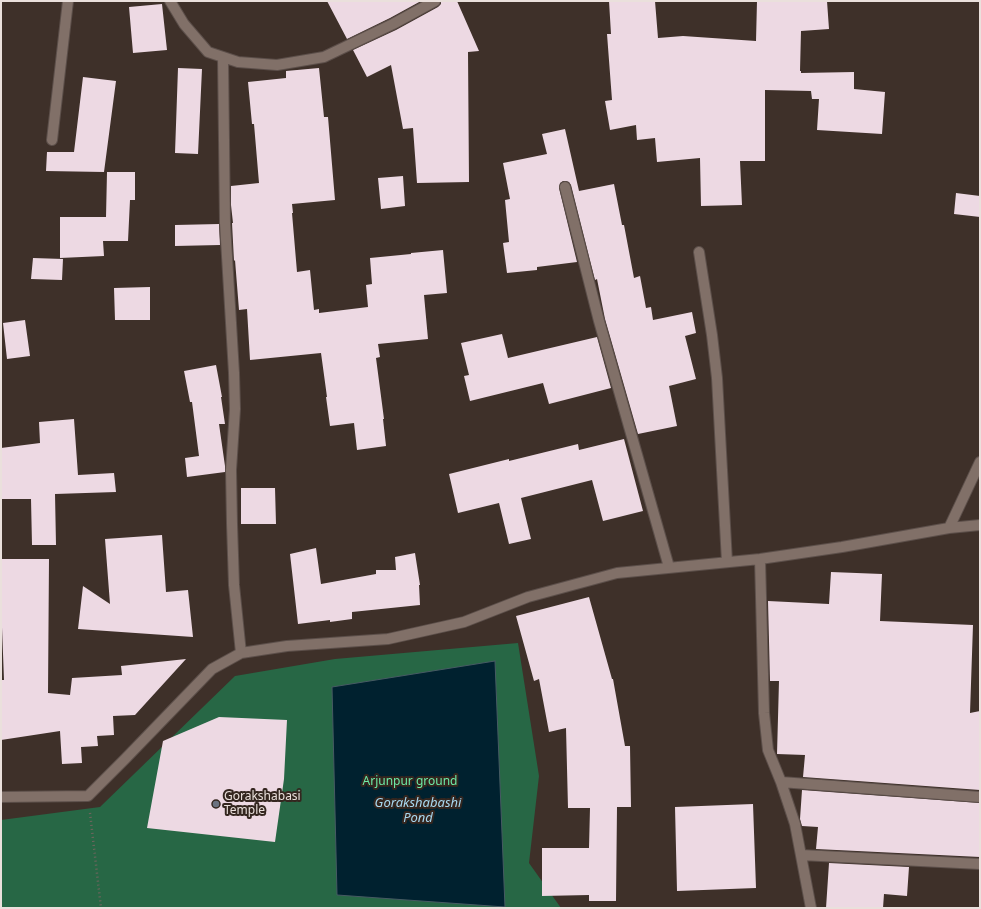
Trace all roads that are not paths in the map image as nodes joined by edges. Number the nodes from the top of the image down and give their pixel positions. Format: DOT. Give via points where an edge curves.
graph roads {
  1 [pos="68,1"];
  2 [pos="170,1"];
  3 [pos="435,1"];
  4 [pos="223,57"];
  5 [pos="52,140"];
  6 [pos="565,187"];
  7 [pos="698,252"];
  8 [pos="980,462"];
  9 [pos="980,525"];
  10 [pos="949,528"];
  11 [pos="760,558"];
  12 [pos="727,562"];
  13 [pos="669,567"];
  14 [pos="241,653"];
  15 [pos="781,782"];
  16 [pos="1,797"];
  17 [pos="980,797"];
  18 [pos="801,856"];
  19 [pos="980,864"];
  20 [pos="811,908"];
  1 -- 5 [label="street"];
  2 -- 4 [label="street" via="184,24 208,52"];
  3 -- 4 [label="street" via="324,58 277,65 238,62"];
  4 -- 14 [label="street" via="225,223 235,409 231,470 232,524 234,585"];
  6 -- 13 [label="street" via="599,321"];
  7 -- 12 [label="street" via="717,378"];
  8 -- 10 [label="street"];
  9 -- 10 [label="street"];
  10 -- 11 [label="street"];
  11 -- 12 [label="street"];
  11 -- 15 [label="street" via="764,713 768,750"];
  12 -- 13 [label="street"];
  13 -- 14 [label="street" via="617,572 528,597 464,622 388,639 287,646"];
  14 -- 16 [label="street" via="212,669 88,796"];
  15 -- 17 [label="street"];
  15 -- 18 [label="street" via="795,824"];
  18 -- 19 [label="street"];
  18 -- 20 [label="street"];
}
